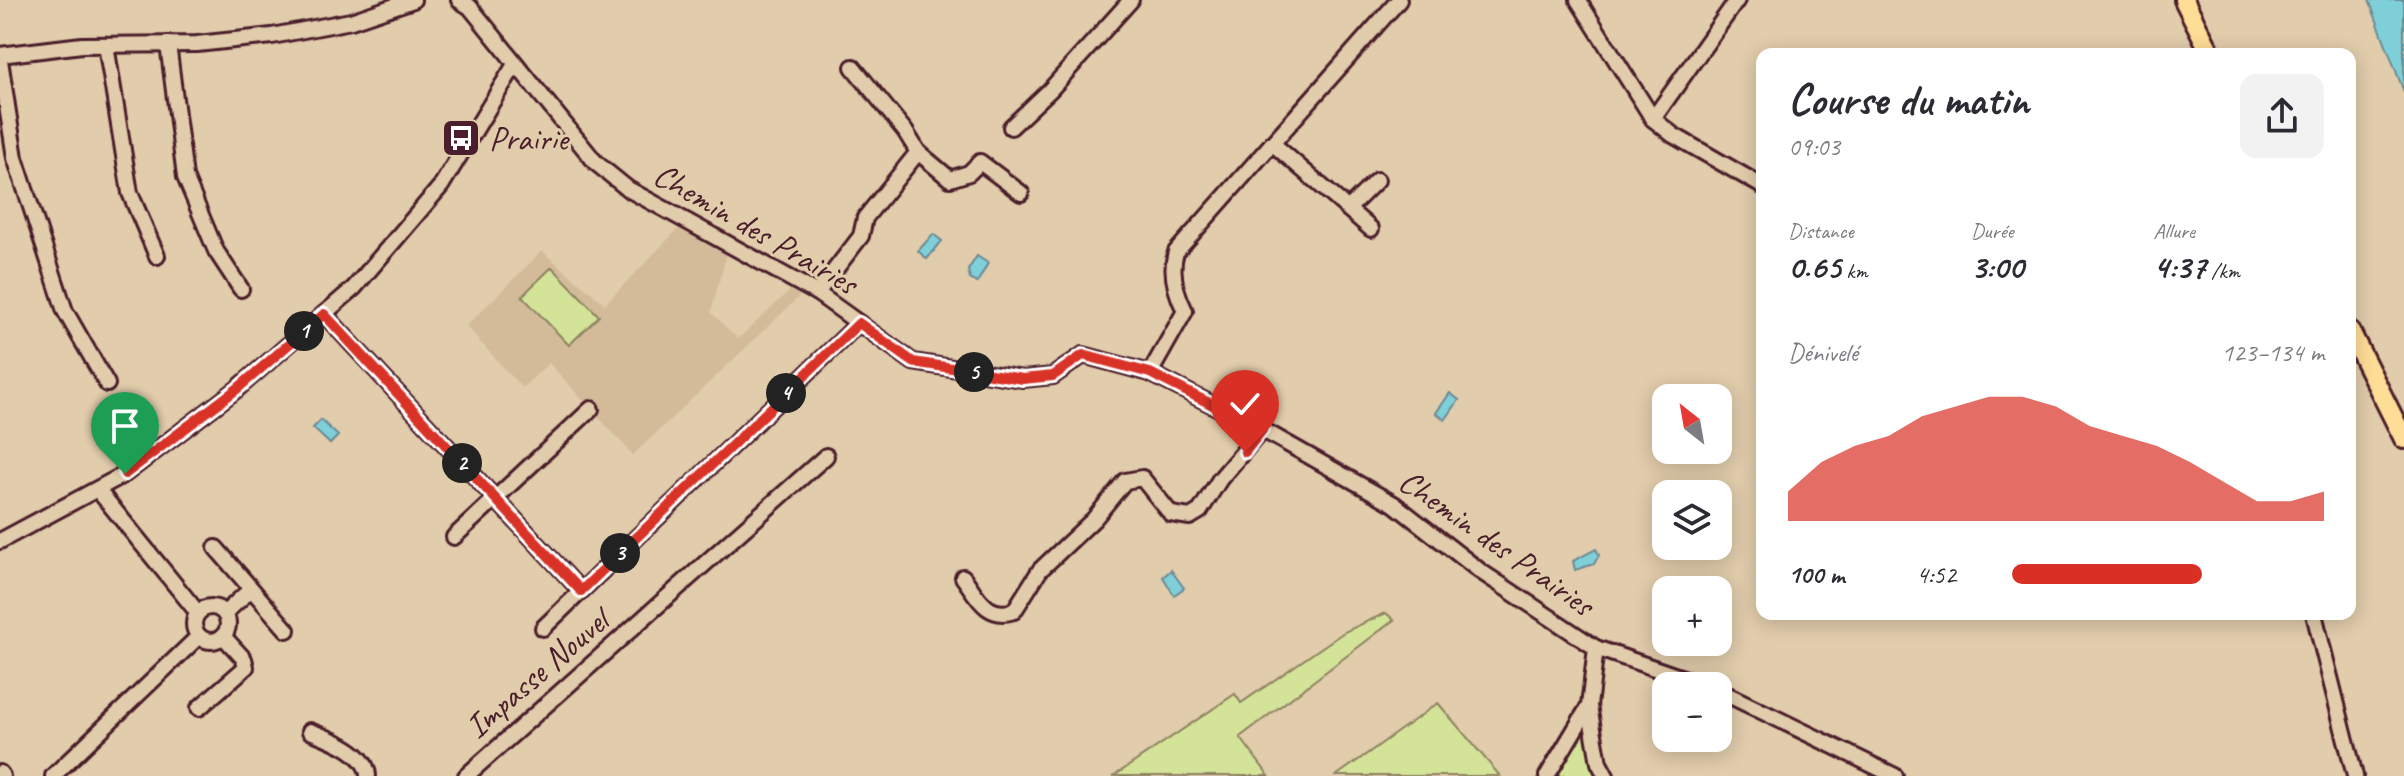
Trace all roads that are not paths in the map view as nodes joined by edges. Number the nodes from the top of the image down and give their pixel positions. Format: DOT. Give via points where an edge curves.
graph roads {
  1 [pos="413,0"];
  2 [pos="459,0"];
  3 [pos="1131,0"];
  4 [pos="1399,0"];
  5 [pos="1578,0"];
  6 [pos="1737,0"];
  7 [pos="2184,0"];
  8 [pos="168,44"];
  9 [pos="106,45"];
  10 [pos="2208,48"];
  11 [pos="0,58"];
  12 [pos="514,66"];
  13 [pos="853,67"];
  14 [pos="4,107"];
  15 [pos="1653,119"];
  16 [pos="1011,127"];
  17 [pos="1272,143"];
  18 [pos="918,152"];
  19 [pos="1377,180"];
  20 [pos="1756,183"];
  21 [pos="1021,193"];
  22 [pos="1348,209"];
  23 [pos="1371,229"];
  24 [pos="157,256"];
  25 [pos="241,289"];
  26 [pos="817,293"];
  27 [pos="324,314"];
  28 [pos="859,323"];
  29 [pos="2356,343"];
  30 [pos="1150,373"];
  31 [pos="107,384"];
  32 [pos="591,409"];
  33 [pos="1262,430"];
  34 [pos="2404,439"];
  35 [pos="826,456"];
  36 [pos="98,490"];
  37 [pos="497,500"];
  38 [pos="454,537"];
  39 [pos="0,541"];
  40 [pos="216,548"];
  41 [pos="963,577"];
  42 [pos="251,589"];
  43 [pos="581,591"];
  44 [pos="198,613"];
  45 [pos="225,613"];
  46 [pos="2316,620"];
  47 [pos="543,628"];
  48 [pos="287,630"];
  49 [pos="199,636"];
  50 [pos="223,636"];
  51 [pos="1596,648"];
  52 [pos="1665,672"];
  53 [pos="1732,697"];
  54 [pos="1589,706"];
  55 [pos="199,708"];
  56 [pos="310,731"];
  57 [pos="53,776"];
  58 [pos="368,776"];
  59 [pos="466,776"];
  60 [pos="1547,776"];
  61 [pos="1606,776"];
  62 [pos="1895,776"];
  63 [pos="2355,776"];
  1 -- 8 [label="street" via="351,21 272,36"];
  2 -- 12 [label="street, Chemin des Prairies"];
  3 -- 16 [label="street"];
  4 -- 17 [label="street"];
  5 -- 15 [label="street"];
  6 -- 15 [label="street"];
  7 -- 10 [label="main road"];
  8 -- 9 [label="street"];
  8 -- 25 [label="street" via="185,177 216,251"];
  9 -- 11 [label="street"];
  9 -- 24 [label="street" via="130,193"];
  11 -- 14 [label="street"];
  12 -- 26 [label="street, Chemin des Prairies" via="596,163 628,189"];
  12 -- 27 [label="street" via="441,186 354,288"];
  13 -- 18 [label="street"];
  14 -- 31 [label="street" via="15,158 65,311"];
  15 -- 20 [label="street"];
  17 -- 22 [label="street"];
  17 -- 30 [label="street" via="1176,252 1172,263 1185,311"];
  18 -- 21 [label="street" via="950,179 969,173 980,162"];
  18 -- 26 [label="street" via="865,218 861,236"];
  19 -- 22 [label="street"];
  22 -- 23 [label="street"];
  26 -- 28 [label="street, Chemin des Prairies"];
  27 -- 36 [label="street" via="237,389"];
  27 -- 37 [label="street"];
  28 -- 30 [label="street, Chemin des Prairies" via="913,362 1023,379 1053,376 1083,355"];
  28 -- 43 [label="street"];
  29 -- 34 [label="main road"];
  30 -- 33 [label="street, Chemin des Prairies"];
  32 -- 37 [label="street"];
  33 -- 41 [label="street" via="1190,517 1171,514 1142,478 1125,481 1040,570 1014,611 991,613"];
  33 -- 51 [label="street, Chemin des Prairies" via="1394,504 1480,571"];
  35 -- 59 [label="street, Impasse Nouvel"];
  36 -- 39 [label="street"];
  36 -- 44 [label="street"];
  37 -- 38 [label="street"];
  37 -- 43 [label="street"];
  40 -- 42 [label="street"];
  42 -- 45 [label="street"];
  42 -- 48 [label="street"];
  43 -- 47 [label="street"];
  44 -- 45 [label="street" via="206,607"];
  44 -- 49 [label="street" via="194,625"];
  45 -- 50 [label="street" via="229,623"];
  46 -- 63 [label="street"];
  49 -- 50 [label="street" via="208,641"];
  49 -- 57 [label="street"];
  50 -- 55 [label="street" via="246,667"];
  51 -- 52 [label="street, Chemin des Prairies"];
  51 -- 54 [label="street"];
  53 -- 62 [label="street"];
  54 -- 60 [label="street"];
  54 -- 61 [label="street"];
  56 -- 58 [label="street" via="362,760"];
}
